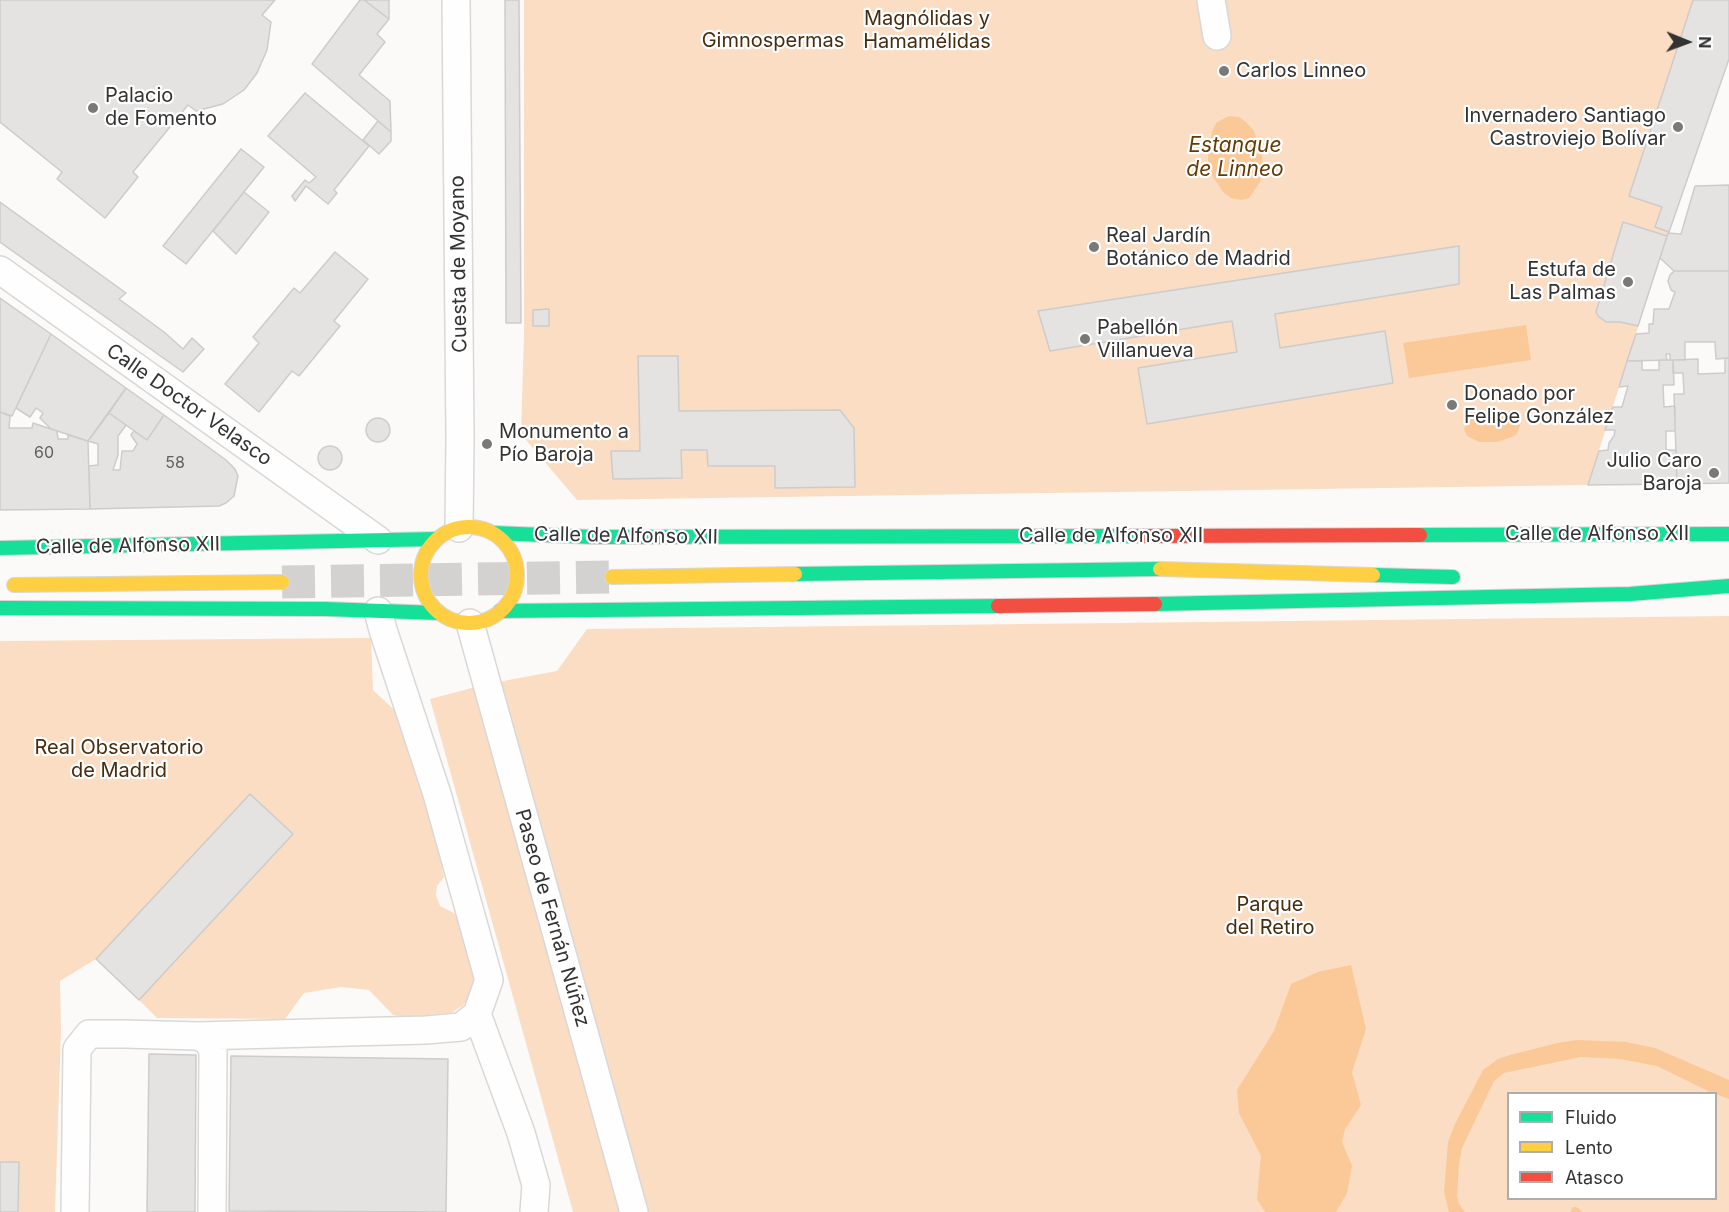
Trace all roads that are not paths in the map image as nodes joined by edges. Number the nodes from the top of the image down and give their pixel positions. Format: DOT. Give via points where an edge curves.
graph roads {
  1 [pos="456,0"];
  2 [pos="1211,0"];
  3 [pos="1217,36"];
  4 [pos="0,270"];
  5 [pos="448,534"];
  6 [pos="494,534"];
  7 [pos="1729,534"];
  8 [pos="378,540"];
  9 [pos="0,548"];
  10 [pos="1493,548"];
  11 [pos="1316,559"];
  12 [pos="1162,569"];
  13 [pos="612,578"];
  14 [pos="1469,578"];
  15 [pos="1587,581"];
  16 [pos="282,582"];
  17 [pos="0,586"];
  18 [pos="1729,586"];
  19 [pos="0,608"];
  20 [pos="378,611"];
  21 [pos="500,611"];
  22 [pos="439,613"];
  23 [pos="470,623"];
  24 [pos="477,1014"];
  25 [pos="198,1036"];
  26 [pos="75,1212"];
  27 [pos="212,1212"];
  28 [pos="534,1212"];
  29 [pos="634,1212"];
  1 -- 5 [label="street, Cuesta de Moyano" via="460,437"];
  2 -- 3 [label="street"];
  4 -- 8 [label="street, Calle Doctor Velasco"];
  5 -- 6 [label="main road, Calle de Alfonso XII" via="478,527"];
  5 -- 8 [label="main road, Calle de Alfonso XII"];
  5 -- 22 [label="main road" via="426,553 422,563 421,578 427,597"];
  6 -- 7 [label="main road, Calle de Alfonso XII"];
  6 -- 21 [label="main road, Calle de Alfonso XII" via="504,542 517,573 514,593"];
  7 -- 10 [label="main road, Calle de Alfonso XII"];
  8 -- 9 [label="main road, Calle de Alfonso XII"];
  11 -- 12 [label="main road, Calle de Alfonso XII"];
  12 -- 13 [label="main road, Calle de Alfonso XII"];
  12 -- 14 [label="main road, Calle de Alfonso XII"];
  15 -- 18 [label="main road"];
  16 -- 17 [label="main road, Calle de Alfonso XII"];
  18 -- 21 [label="main road" via="1629,594 1241,603"];
  19 -- 20 [label="main road"];
  20 -- 22 [label="main road"];
  20 -- 24 [label="street" via="489,980"];
  21 -- 23 [label="main road" via="486,620"];
  22 -- 23 [label="main road" via="454,621"];
  23 -- 29 [label="street, Paseo de Fernán Núñez"];
  24 -- 25 [label="street" via="461,1027 426,1030"];
  24 -- 28 [label="street" via="524,1143 536,1185"];
  25 -- 26 [label="street" via="89,1034 77,1049"];
  25 -- 27 [label="street" via="208,1041 213,1051"];
}
